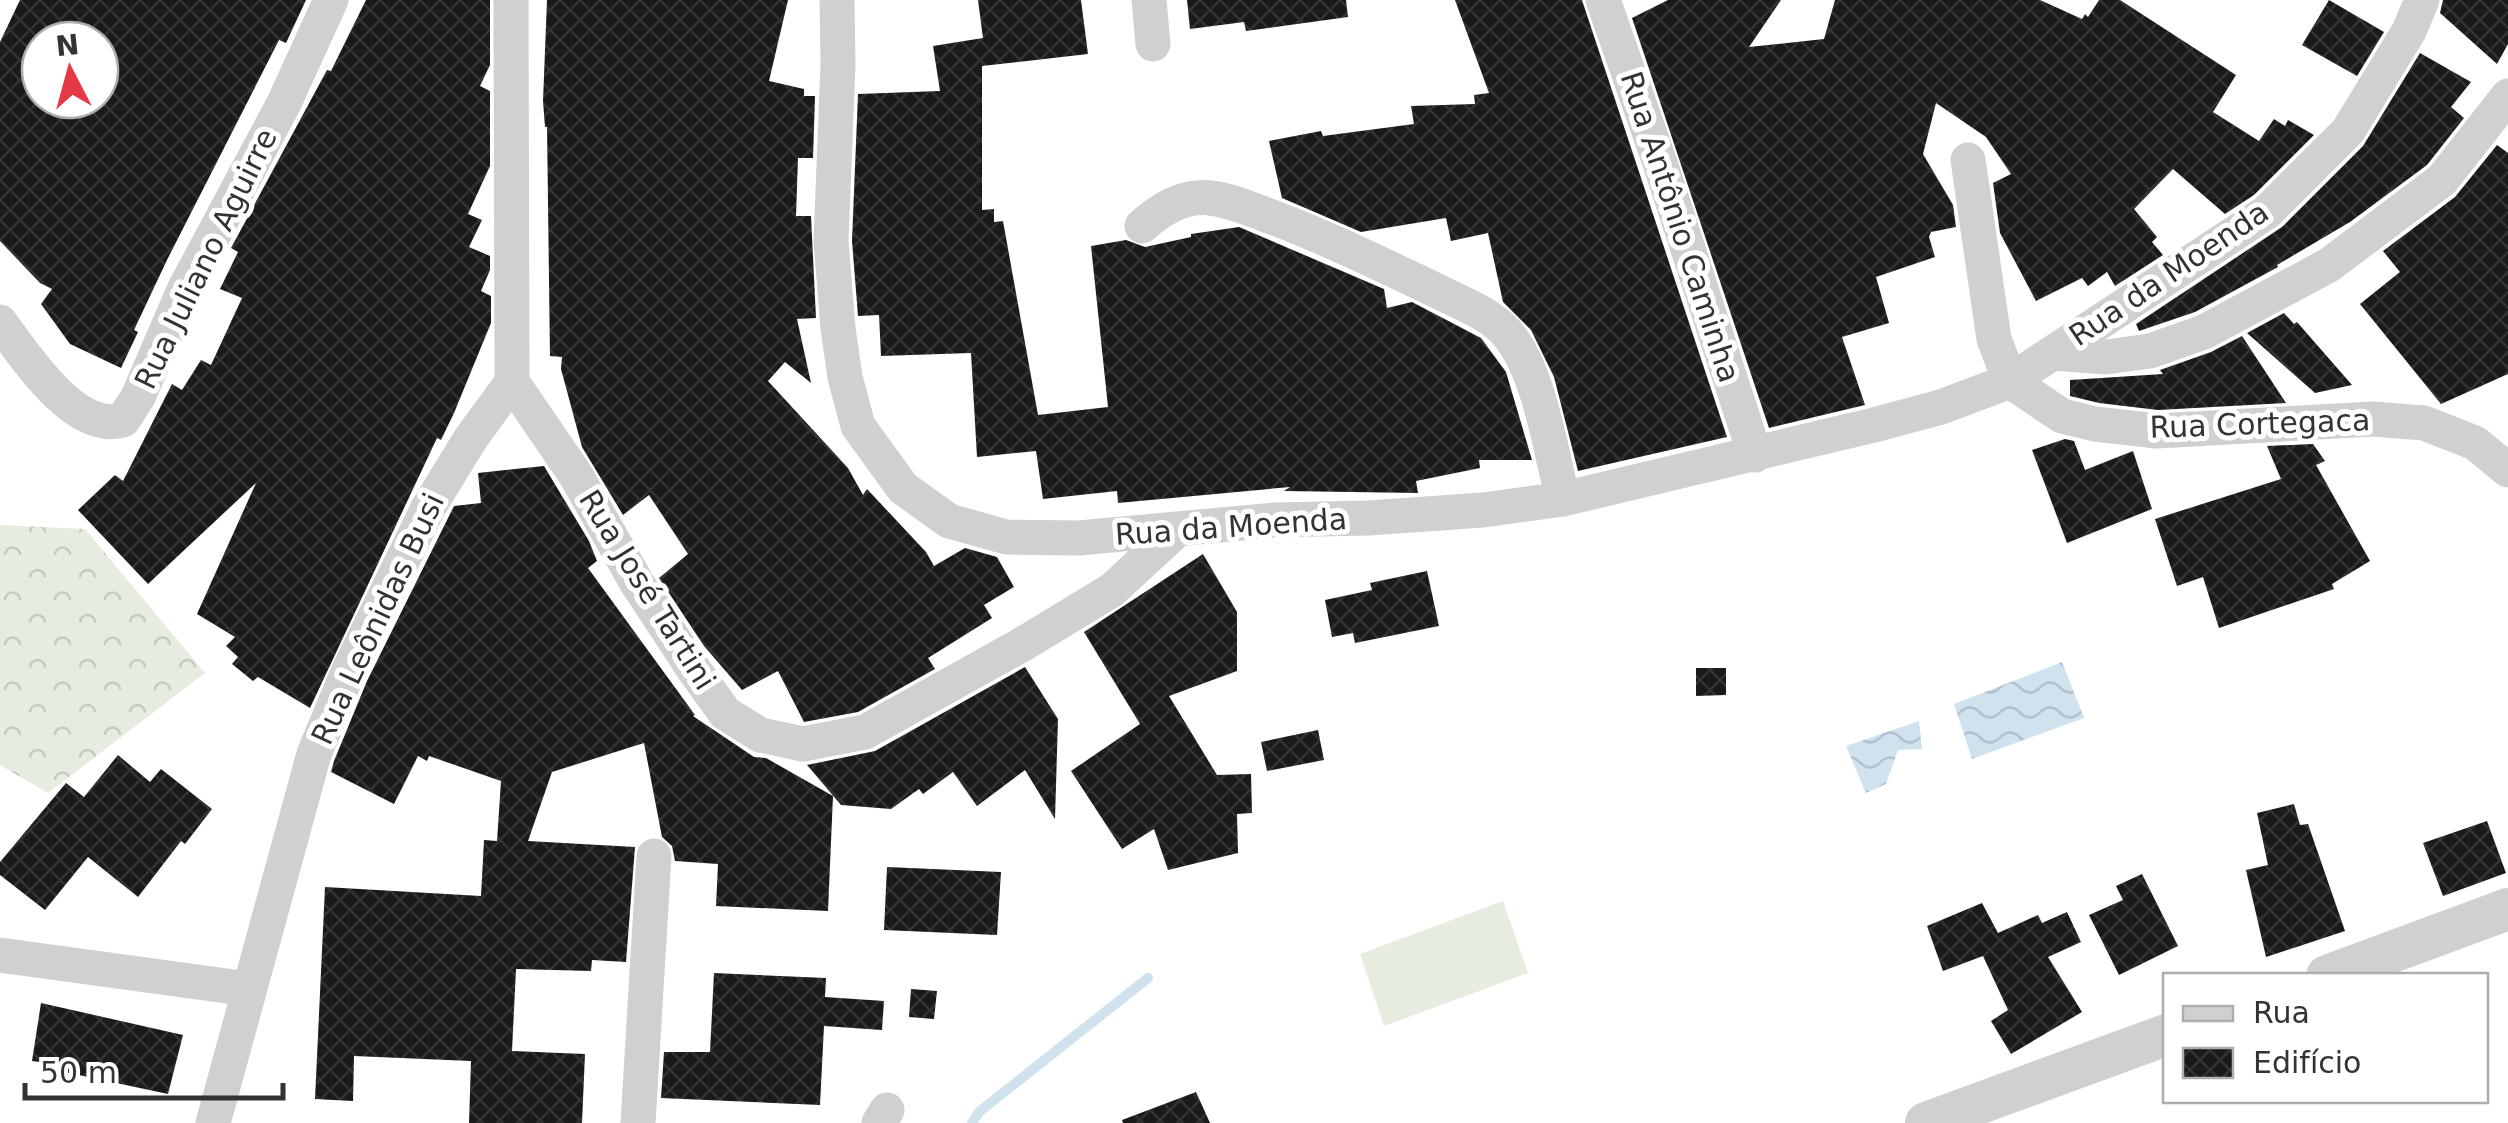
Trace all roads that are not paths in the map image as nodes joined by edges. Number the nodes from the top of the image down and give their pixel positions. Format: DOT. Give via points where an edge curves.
graph roads {
  1 [pos="331,0"];
  2 [pos="511,0"];
  3 [pos="837,0"];
  4 [pos="1150,0"];
  5 [pos="1603,0"];
  6 [pos="2422,0"];
  7 [pos="1153,44"];
  8 [pos="2508,96"];
  9 [pos="1968,160"];
  10 [pos="1142,226"];
  11 [pos="0,322"];
  12 [pos="2053,353"];
  13 [pos="2010,381"];
  14 [pos="512,382"];
  15 [pos="1755,455"];
  16 [pos="2508,470"];
  17 [pos="1562,499"];
  18 [pos="1177,530"];
  19 [pos="654,856"];
  20 [pos="2508,909"];
  21 [pos="0,955"];
  22 [pos="2336,973"];
  23 [pos="249,989"];
  24 [pos="2163,1036"];
  25 [pos="213,1123"];
  26 [pos="638,1123"];
  27 [pos="1926,1123"];
  1 -- 11 [label="street, Rua Juliano Aguirre" via="123,420 102,422 72,407"];
  2 -- 14 [label="street"];
  3 -- 18 [label="street, Rua da Moenda" via="831,241 845,377 858,426 903,488 949,521 1006,537"];
  4 -- 7 [label="street"];
  5 -- 15 [label="street, Rua Antônio Caminha"];
  6 -- 12 [label="street, Rua da Moenda" via="2348,131 2267,212"];
  8 -- 12 [label="street, Rua da Moenda" via="2442,180 2329,265 2204,332 2150,351 2106,357"];
  9 -- 13 [label="street" via="1994,340"];
  10 -- 17 [label="street" via="1189,200 1242,206 1392,269 1502,328 1536,390"];
  12 -- 13 [label="street, Rua da Moenda"];
  13 -- 15 [label="street, Rua da Moenda" via="1940,407"];
  13 -- 16 [label="street, Rua Cortegaca" via="2062,416 2157,431 2373,419 2424,423 2475,443"];
  14 -- 18 [label="street, Rua José Tartini" via="726,713 760,735 804,744 865,732 1112,590"];
  14 -- 23 [label="street, Rua Leônidas Busi" via="428,508 348,672 314,754"];
  15 -- 17 [label="street, Rua da Moenda"];
  17 -- 18 [label="street, Rua da Moenda"];
  19 -- 26 [label="street"];
  20 -- 22 [label="street"];
  21 -- 23 [label="street"];
  23 -- 25 [label="street, Rua Leônidas Busi"];
  24 -- 27 [label="street"];
}
